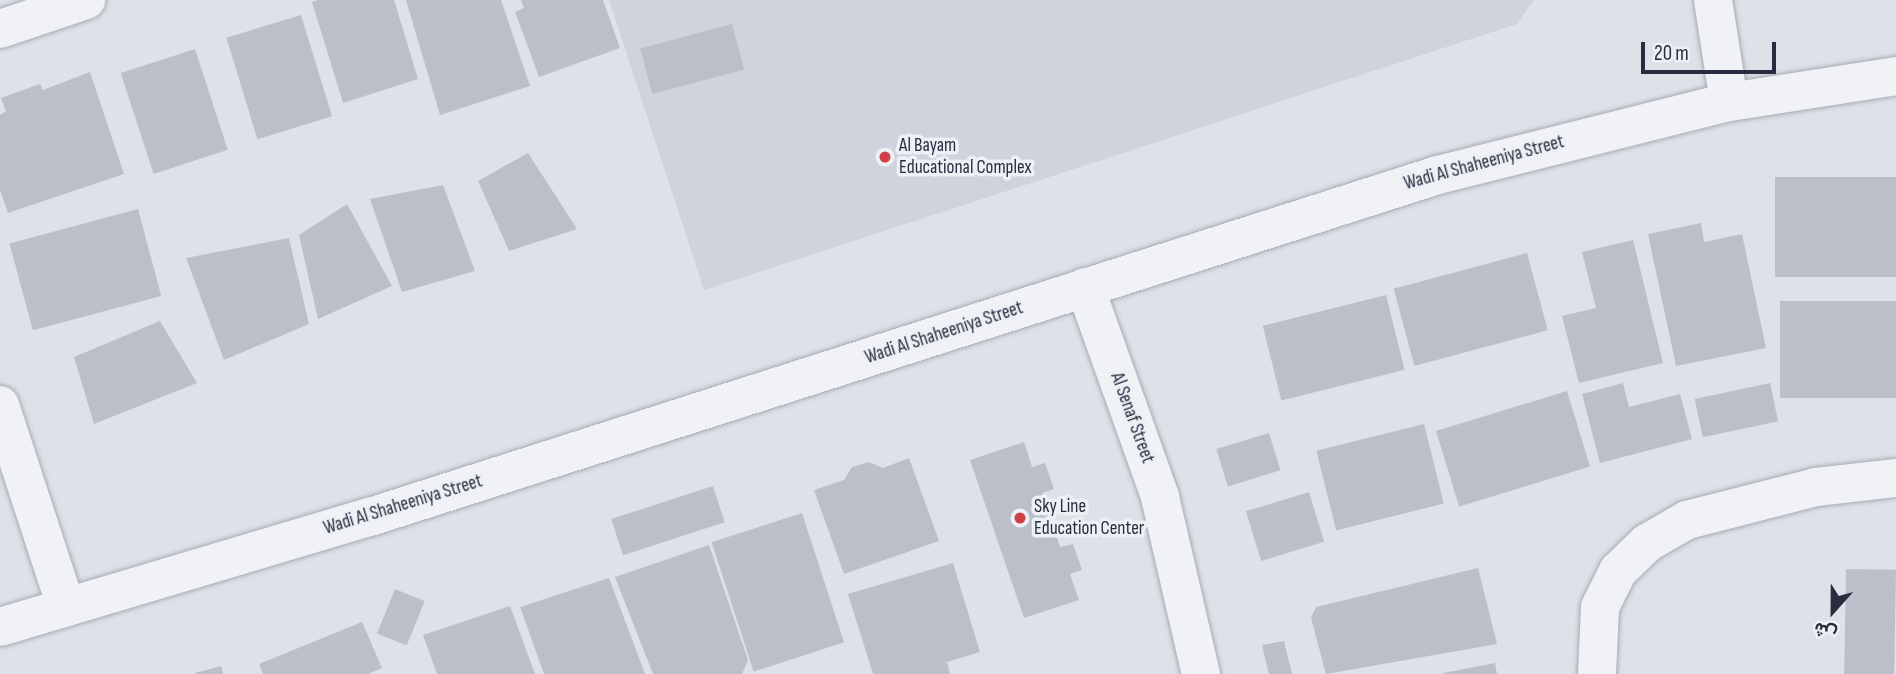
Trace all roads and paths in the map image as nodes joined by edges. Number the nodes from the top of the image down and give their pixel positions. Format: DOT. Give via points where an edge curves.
graph roads {
  1 [pos="86,0"];
  2 [pos="1713,0"];
  3 [pos="0,29"];
  4 [pos="1896,76"];
  5 [pos="1729,102"];
  6 [pos="1085,287"];
  7 [pos="0,405"];
  8 [pos="1896,478"];
  9 [pos="65,604"];
  10 [pos="0,627"];
  11 [pos="1201,674"];
  12 [pos="1597,674"];
  1 -- 3 [label="street"];
  2 -- 5 [label="street"];
  4 -- 5 [label="street, Wadi Al Shaheeniya Street"];
  5 -- 6 [label="street, Wadi Al Shaheeniya Street" via="1438,175"];
  6 -- 9 [label="street, Wadi Al Shaheeniya Street" via="383,513"];
  6 -- 11 [label="street, Al Senaf Street" via="1160,497"];
  7 -- 9 [label="street"];
  8 -- 12 [label="street" via="1816,486 1687,520 1647,543 1618,571 1600,607"];
  9 -- 10 [label="street, Wadi Al Shaheeniya Street"];
}
